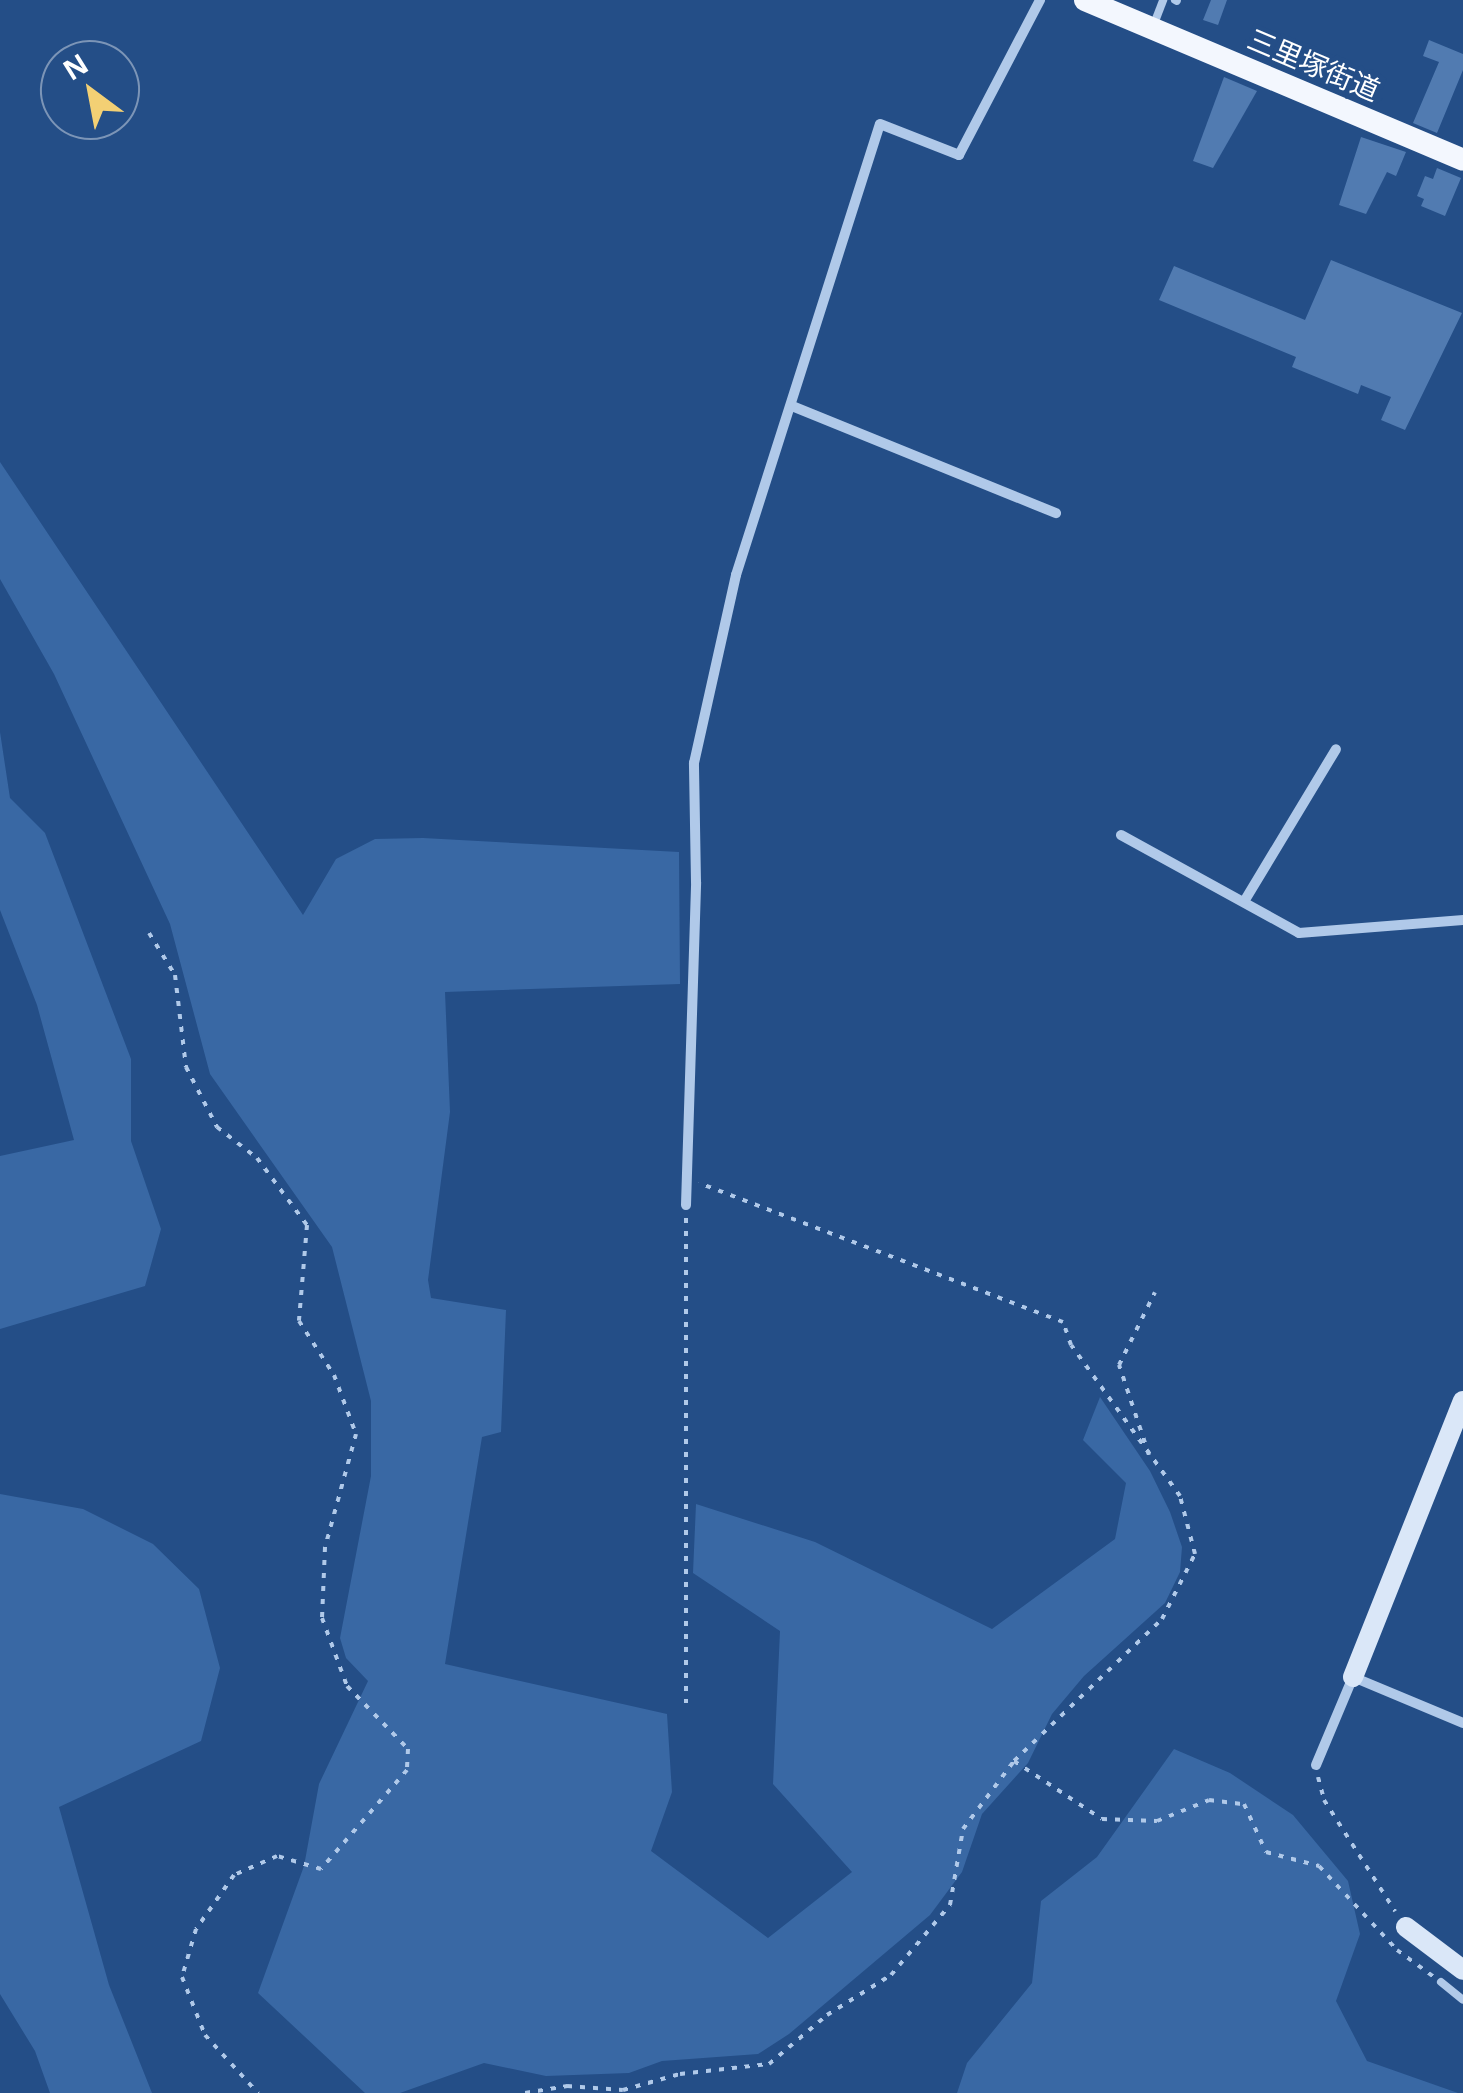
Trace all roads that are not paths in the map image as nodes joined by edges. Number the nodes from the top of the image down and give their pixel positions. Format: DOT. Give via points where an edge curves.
graph roads {
  1 [pos="1040,0"];
  2 [pos="1085,0"];
  3 [pos="1164,0"];
  4 [pos="1153,28"];
  5 [pos="1463,160"];
  6 [pos="792,406"];
  7 [pos="1056,513"];
  8 [pos="1336,748"];
  9 [pos="1121,835"];
  10 [pos="1245,900"];
  11 [pos="1463,920"];
  12 [pos="686,1205"];
  13 [pos="1463,1401"];
  14 [pos="1353,1677"];
  15 [pos="1463,1722"];
  16 [pos="1316,1764"];
  17 [pos="1406,1927"];
  18 [pos="1463,1970"];
  19 [pos="1441,1982"];
  20 [pos="1463,2000"];
  1 -- 6 [label="street" via="959,155 880,124"];
  2 -- 4 [label="main road, 三里塚街道"];
  3 -- 4 [label="lane"];
  4 -- 5 [label="main road, 三里塚街道"];
  6 -- 7 [label="street"];
  6 -- 12 [label="street" via="736,575 694,763"];
  8 -- 10 [label="street"];
  9 -- 10 [label="street"];
  10 -- 11 [label="street" via="1299,933"];
  13 -- 14 [label="street"];
  14 -- 15 [label="street"];
  14 -- 16 [label="street"];
  17 -- 18 [label="street"];
  19 -- 20 [label="lane"];
}
